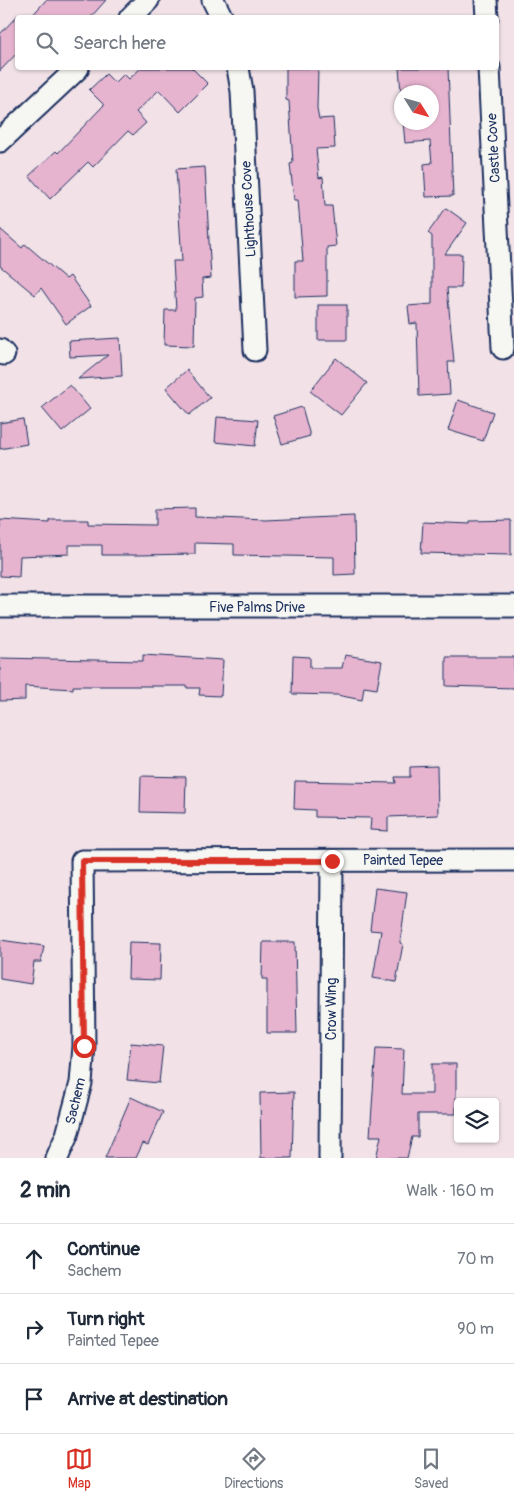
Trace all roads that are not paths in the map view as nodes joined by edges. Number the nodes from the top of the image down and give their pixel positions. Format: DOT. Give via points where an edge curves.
graph roads {
  1 [pos="148,0"];
  2 [pos="213,0"];
  3 [pos="486,0"];
  4 [pos="133,15"];
  5 [pos="220,15"];
  6 [pos="487,15"];
  7 [pos="76,70"];
  8 [pos="238,70"];
  9 [pos="489,70"];
  10 [pos="0,141"];
  11 [pos="503,348"];
  12 [pos="255,350"];
  13 [pos="0,606"];
  14 [pos="514,606"];
  15 [pos="514,860"];
  16 [pos="82,861"];
  17 [pos="332,861"];
  18 [pos="57,1158"];
  19 [pos="330,1158"];
  1 -- 4 [label="street"];
  2 -- 5 [label="street"];
  3 -- 6 [label="street"];
  7 -- 10 [label="street"];
  8 -- 12 [label="street, Lighthouse Cove"];
  9 -- 11 [label="street, Castle Cove"];
  13 -- 14 [label="street, Five Palms Drive"];
  15 -- 17 [label="street, Painted Tepee"];
  16 -- 17 [label="street, Painted Tepee"];
  16 -- 18 [label="street, Sachem" via="84,1046 81,1083 67,1136"];
  17 -- 19 [label="street, Crow Wing"];
}
